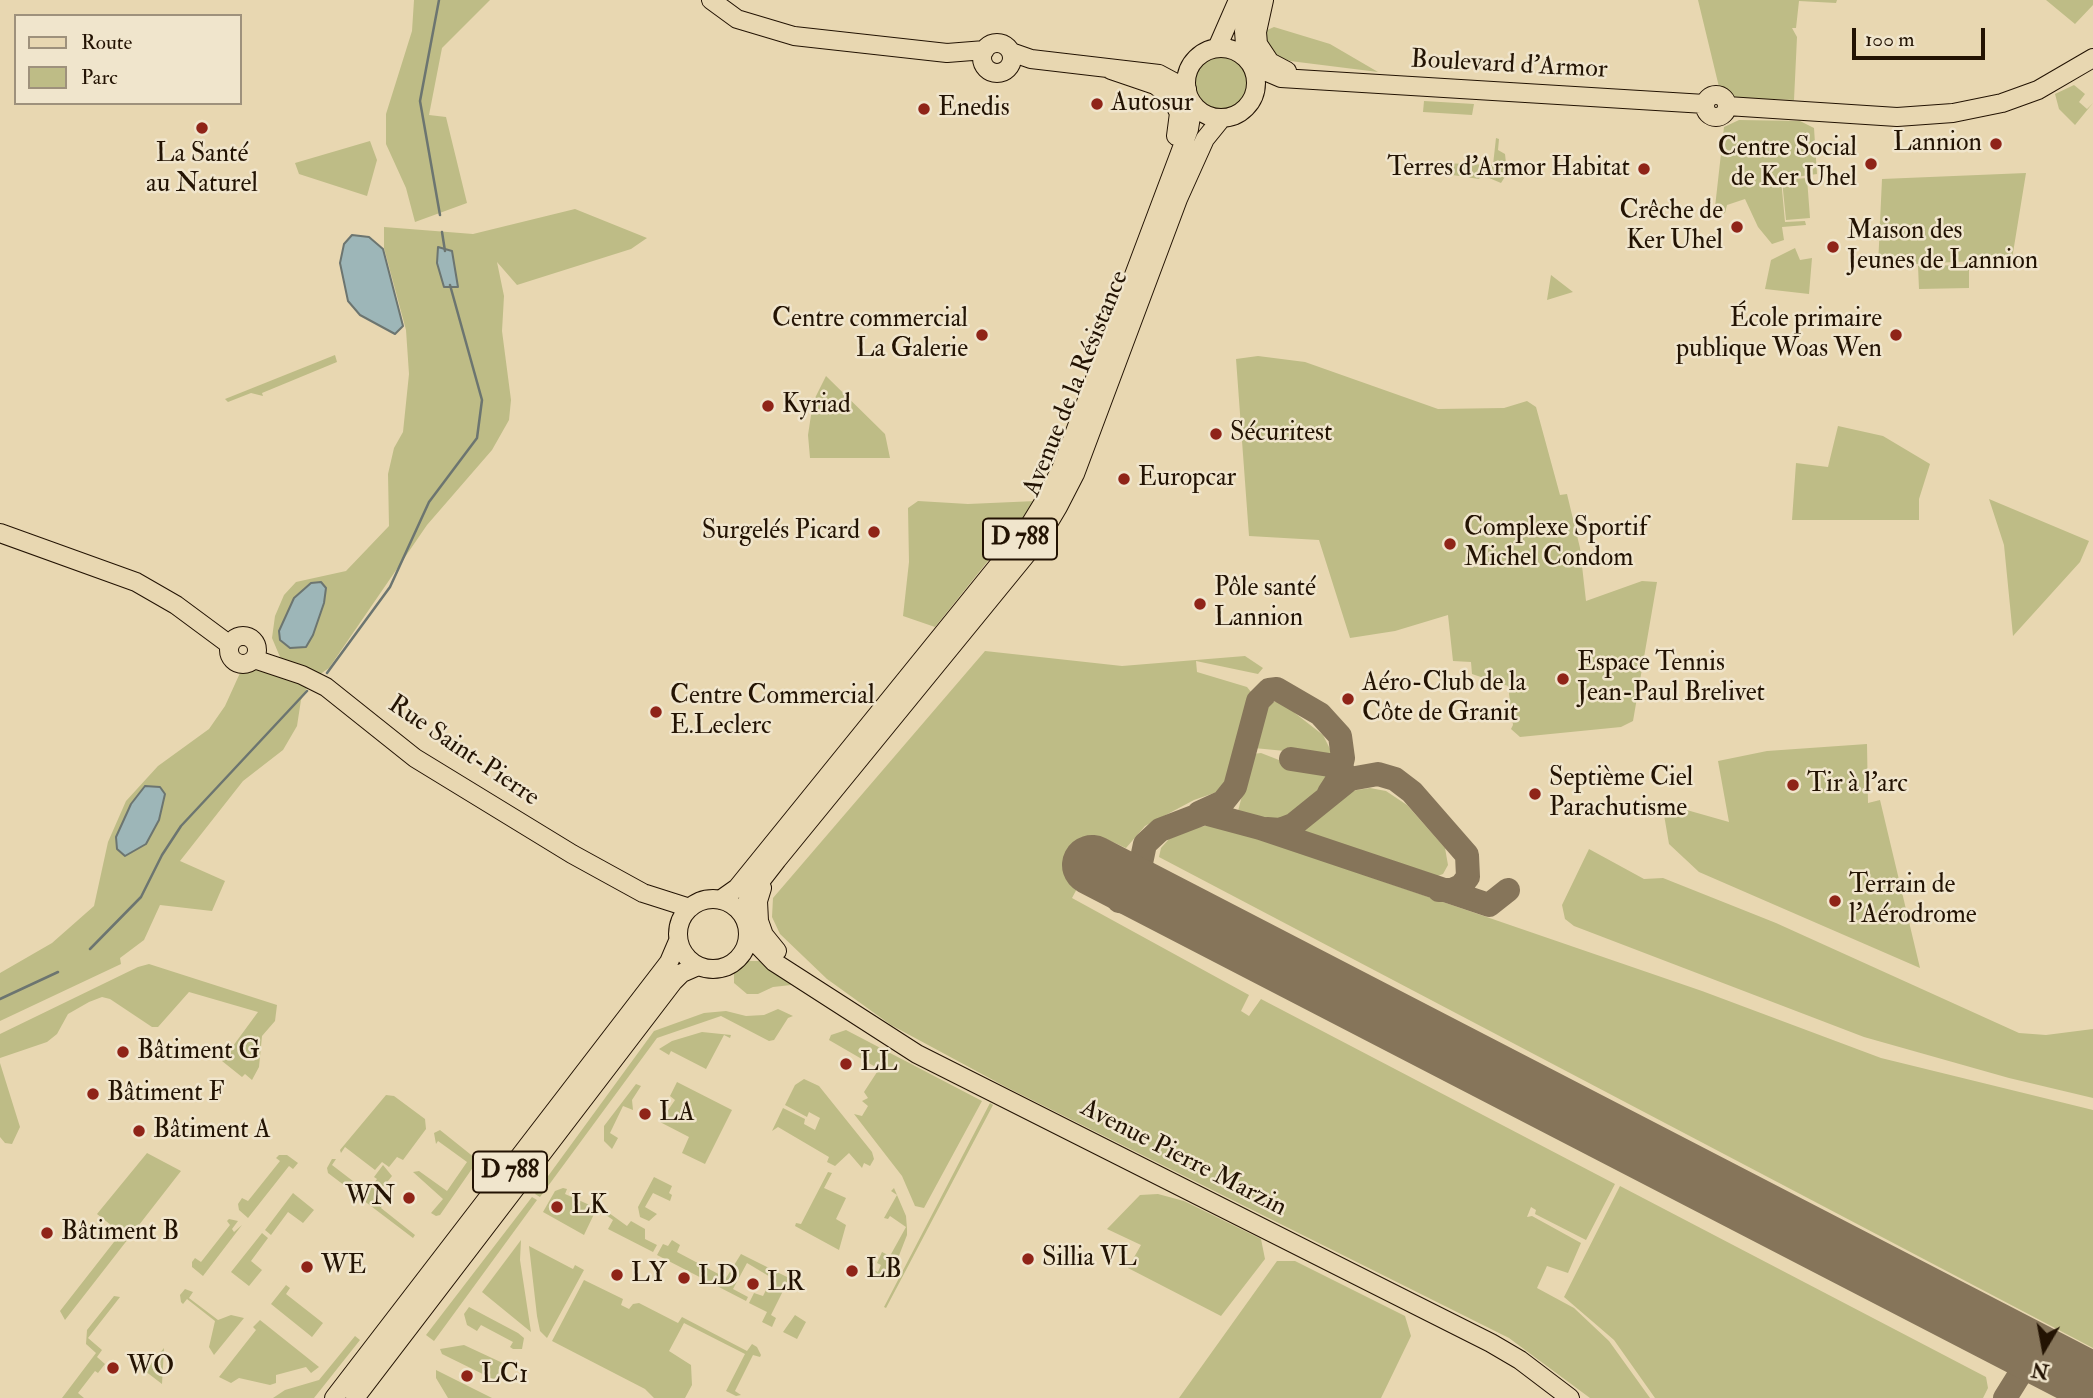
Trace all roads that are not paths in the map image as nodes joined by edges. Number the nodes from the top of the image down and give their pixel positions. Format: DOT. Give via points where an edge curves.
graph roads {
  1 [pos="711,0"];
  2 [pos="1238,0"];
  3 [pos="1256,0"];
  4 [pos="1264,0"];
  5 [pos="1217,48"];
  6 [pos="1196,58"];
  7 [pos="2093,58"];
  8 [pos="985,59"];
  9 [pos="1009,60"];
  10 [pos="1249,62"];
  11 [pos="1111,70"];
  12 [pos="1311,79"];
  13 [pos="1190,96"];
  14 [pos="1253,98"];
  15 [pos="1222,118"];
  16 [pos="1143,247"];
  17 [pos="0,533"];
  18 [pos="777,860"];
  19 [pos="643,893"];
  20 [pos="720,900"];
  21 [pos="690,908"];
  22 [pos="743,916"];
  23 [pos="748,935"];
  24 [pos="678,936"];
  25 [pos="738,959"];
  26 [pos="775,962"];
  27 [pos="698,966"];
  28 [pos="810,985"];
  29 [pos="334,1398"];
  30 [pos="355,1398"];
  31 [pos="1570,1398"];
  1 -- 8 [label="main road" via="737,19 769,31"];
  2 -- 5 [label="main road"];
  3 -- 10 [label="main road" via="1244,31"];
  4 -- 12 [label="main road" via="1257,32 1263,54 1276,67"];
  5 -- 6 [label="main road"];
  5 -- 10 [label="main road" via="1233,50"];
  6 -- 11 [label="main road" via="1160,69"];
  6 -- 13 [label="main road" via="1188,72"];
  7 -- 12 [label="main road, Boulevard d'Armor" via="2038,90 2002,103 1897,117 1727,106 1716,96 1705,104"];
  8 -- 9 [label="main road" via="995,72"];
  8 -- 9 [label="main road" via="991,44 1000,43"];
  9 -- 11 [label="main road"];
  10 -- 12 [label="main road, Boulevard d'Armor" via="1272,76"];
  10 -- 14 [label="main road" via="1256,82"];
  11 -- 13 [label="main road" via="1159,74"];
  11 -- 16 [label="main road" via="1155,85 1174,100 1179,113 1180,125"];
  12 -- 14 [label="main road, Boulevard d'Armor"];
  13 -- 15 [label="main road" via="1206,114"];
  13 -- 16 [label="main road, Avenue de la Résistance / D 788" via="1189,129"];
  14 -- 15 [label="main road" via="1238,114"];
  15 -- 18 [label="main road, Avenue de la Résistance / D 788" via="1205,139 1178,199 1075,474 1058,507 1039,538"];
  16 -- 20 [label="main road, Avenue de la Résistance / D 788" via="1061,469 1026,531 737,888"];
  17 -- 19 [label="main road, Rue Saint-Pierre" via="136,582 230,645 236,638 249,638 256,647 254,659 326,687 445,778"];
  18 -- 22 [label="main road, Avenue de la Résistance / D 788" via="750,897"];
  18 -- 28 [label="main road" via="761,892 759,921 768,941"];
  19 -- 21 [label="main road, Rue Saint-Pierre"];
  19 -- 24 [label="main road, Rue Saint-Pierre" via="662,908"];
  20 -- 21 [label="main road"];
  20 -- 22 [label="main road"];
  21 -- 24 [label="main road" via="681,919"];
  22 -- 23 [label="main road"];
  23 -- 25 [label="main road"];
  23 -- 26 [label="main road, Avenue Pierre Marzin"];
  24 -- 27 [label="main road" via="687,957"];
  24 -- 29 [label="main road, D 788" via="669,962"];
  25 -- 26 [label="main road, Avenue Pierre Marzin"];
  25 -- 27 [label="main road" via="718,969"];
  26 -- 28 [label="main road, Avenue Pierre Marzin"];
  27 -- 30 [label="main road, D 788" via="673,982"];
  28 -- 31 [label="main road, Avenue Pierre Marzin" via="917,1054 1491,1343"];
}
